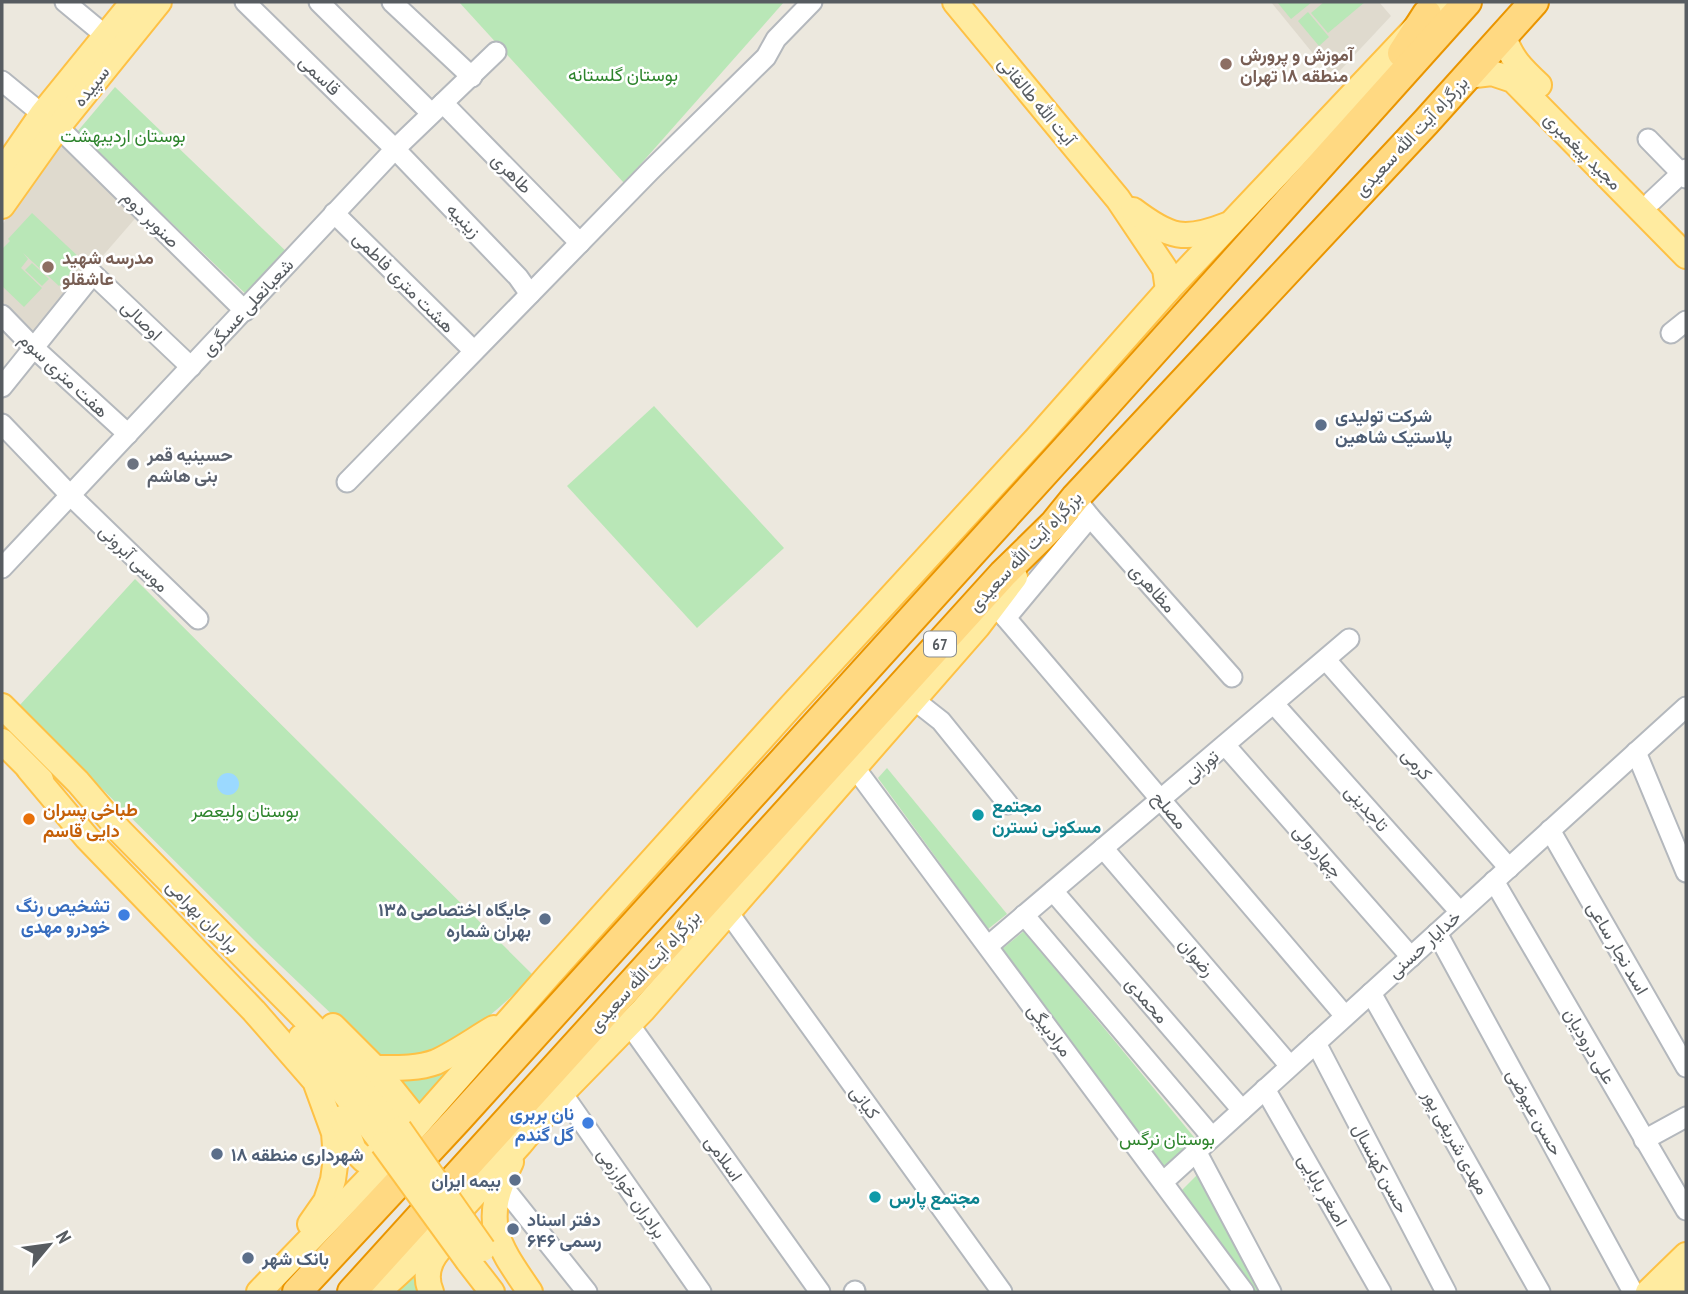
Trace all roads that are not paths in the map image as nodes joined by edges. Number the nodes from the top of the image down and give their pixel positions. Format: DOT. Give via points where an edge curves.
graph roads {
  1 [pos="65,2"];
  2 [pos="132,2"];
  3 [pos="159,2"];
  4 [pos="245,2"];
  5 [pos="319,2"];
  6 [pos="392,2"];
  7 [pos="811,2"];
  8 [pos="955,2"];
  9 [pos="1467,2"];
  10 [pos="1534,2"];
  11 [pos="1434,8"];
  12 [pos="106,36"];
  13 [pos="1504,36"];
  14 [pos="496,52"];
  15 [pos="1517,74"];
  16 [pos="1467,76"];
  17 [pos="472,77"];
  18 [pos="2,81"];
  19 [pos="437,108"];
  20 [pos="1360,119"];
  21 [pos="50,120"];
  22 [pos="1647,139"];
  23 [pos="395,149"];
  24 [pos="1685,173"];
  25 [pos="4,190"];
  26 [pos="1118,200"];
  27 [pos="1652,201"];
  28 [pos="334,213"];
  29 [pos="1230,223"];
  30 [pos="1686,237"];
  31 [pos="580,243"];
  32 [pos="1686,256"];
  33 [pos="1168,290"];
  34 [pos="530,294"];
  35 [pos="245,311"];
  36 [pos="2,315"];
  37 [pos="1686,321"];
  38 [pos="1671,333"];
  39 [pos="34,348"];
  40 [pos="474,351"];
  41 [pos="191,367"];
  42 [pos="2,387"];
  43 [pos="2,424"];
  44 [pos="128,434"];
  45 [pos="347,482"];
  46 [pos="71,496"];
  47 [pos="1083,507"];
  48 [pos="1054,524"];
  49 [pos="5,559"];
  50 [pos="1000,611"];
  51 [pos="198,619"];
  52 [pos="1349,639"];
  53 [pos="1326,660"];
  54 [pos="1232,677"];
  55 [pos="913,699"];
  56 [pos="1274,704"];
  57 [pos="2,706"];
  58 [pos="1686,707"];
  59 [pos="2,741"];
  60 [pos="1225,745"];
  61 [pos="1636,752"];
  62 [pos="855,768"];
  63 [pos="29,769"];
  64 [pos="79,782"];
  65 [pos="1161,799"];
  66 [pos="1008,804"];
  67 [pos="1550,830"];
  68 [pos="1103,848"];
  69 [pos="1686,872"];
  70 [pos="1501,874"];
  71 [pos="1053,891"];
  72 [pos="728,912"];
  73 [pos="1460,912"];
  74 [pos="1024,915"];
  75 [pos="1437,933"];
  76 [pos="988,946"];
  77 [pos="1410,957"];
  78 [pos="1371,993"];
  79 [pos="1346,1016"];
  80 [pos="513,1017"];
  81 [pos="629,1024"];
  82 [pos="1315,1043"];
  83 [pos="1290,1066"];
  84 [pos="1686,1067"];
  85 [pos="375,1068"];
  86 [pos="315,1081"];
  87 [pos="1265,1089"];
  88 [pos="562,1093"];
  89 [pos="1242,1110"];
  90 [pos="1686,1116"];
  91 [pos="391,1137"];
  92 [pos="1212,1137"];
  93 [pos="1644,1140"];
  94 [pos="520,1144"];
  95 [pos="1196,1151"];
  96 [pos="1163,1182"];
  97 [pos="500,1183"];
  98 [pos="1686,1210"];
  99 [pos="361,1221"];
  100 [pos="493,1225"];
  101 [pos="476,1255"];
  102 [pos="1686,1255"];
  103 [pos="1686,1280"];
  104 [pos="258,1292"];
  105 [pos="275,1292"];
  106 [pos="297,1292"];
  107 [pos="352,1292"];
  108 [pos="378,1292"];
  109 [pos="431,1292"];
  110 [pos="492,1292"];
  111 [pos="514,1292"];
  112 [pos="530,1292"];
  113 [pos="587,1292"];
  114 [pos="701,1292"];
  115 [pos="820,1292"];
  116 [pos="1002,1292"];
  117 [pos="1244,1292"];
  118 [pos="1271,1292"];
  119 [pos="1381,1292"];
  120 [pos="1446,1292"];
  121 [pos="1540,1292"];
  122 [pos="1633,1292"];
  123 [pos="1648,1292"];
  124 [pos="1674,1292"];
  1 -- 12 [label="street"];
  2 -- 12 [label="main road"];
  3 -- 21 [label="main road, سپیده"];
  4 -- 23 [label="street, قاسمی"];
  5 -- 19 [label="street, طاهری"];
  6 -- 17 [label="street"];
  7 -- 31 [label="street" via="776,39 766,57"];
  8 -- 26 [label="main road, آیت الله طالقانی"];
  9 -- 20 [label="highway, 67"];
  10 -- 13 [label="highway, بزرگراه آیت الله سعیدی / 67"];
  11 -- 20 [label="highway"];
  11 -- 29 [label="main road"];
  12 -- 21 [label="main road"];
  13 -- 15 [label="main road"];
  13 -- 16 [label="highway, بزرگراه آیت الله سعیدی / 67"];
  14 -- 17 [label="street, شعبانعلی عسگری"];
  15 -- 16 [label="main road"];
  15 -- 27 [label="main road, مجید پیغمبری" via="1541,86"];
  15 -- 32 [label="main road, مجید پیغمبری"];
  16 -- 47 [label="highway, بزرگراه آیت الله سعیدی / 67"];
  17 -- 19 [label="street, شعبانعلی عسگری"];
  18 -- 21 [label="street, صنوبر دوم"];
  19 -- 23 [label="street, شعبانعلی عسگری"];
  19 -- 31 [label="street, طاهری"];
  20 -- 99 [label="highway, 67" via="1066,449"];
  21 -- 25 [label="main road, سپیده"];
  21 -- 35 [label="street, صنوبر دوم"];
  22 -- 24 [label="street"];
  23 -- 28 [label="street, شعبانعلی عسگری"];
  23 -- 34 [label="street, زینبیه"];
  24 -- 27 [label="street"];
  26 -- 29 [label="main road, آیت الله طالقانی" via="1177,236 1204,234"];
  26 -- 33 [label="main road, آیت الله طالقانی" via="1165,269"];
  27 -- 30 [label="main road, مجید پیغمبری"];
  28 -- 35 [label="street, شعبانعلی عسگری"];
  28 -- 40 [label="street, هشت متری فاطمی"];
  29 -- 33 [label="main road"];
  31 -- 34 [label="street"];
  33 -- 80 [label="main road"];
  34 -- 40 [label="street"];
  35 -- 41 [label="street, شعبانعلی عسگری"];
  36 -- 39 [label="street, هفت متری سوم"];
  37 -- 38 [label="street"];
  39 -- 41 [label="street, اوصالی" via="93,274"];
  39 -- 42 [label="street"];
  39 -- 44 [label="street, هفت متری سوم"];
  40 -- 45 [label="street"];
  41 -- 44 [label="street, شعبانعلی عسگری"];
  43 -- 46 [label="street, موسی آبرونی"];
  44 -- 46 [label="street, شعبانعلی عسگری"];
  46 -- 49 [label="street, شعبانعلی عسگری"];
  46 -- 51 [label="street, موسی آبرونی"];
  47 -- 48 [label="highway, بزرگراه آیت الله سعیدی / 67"];
  47 -- 50 [label="street"];
  47 -- 54 [label="street, مظاهری"];
  48 -- 50 [label="main road"];
  48 -- 107 [label="highway, بزرگراه آیت الله سعیدی / 67" via="1003,573"];
  50 -- 55 [label="main road"];
  50 -- 65 [label="street, مصلح"];
  52 -- 53 [label="street, تورانی"];
  53 -- 56 [label="street, تورانی"];
  53 -- 70 [label="street, کرمی"];
  55 -- 62 [label="main road"];
  55 -- 66 [label="street" via="941,721"];
  56 -- 60 [label="street, تورانی"];
  56 -- 73 [label="street, تاجدینی"];
  57 -- 64 [label="main road, برادران بهرامی"];
  58 -- 61 [label="street, خدایار حسنی"];
  59 -- 63 [label="main road, برادران بهرامی"];
  60 -- 65 [label="street, تورانی"];
  60 -- 77 [label="street, چهاردولی"];
  61 -- 67 [label="street, خدایار حسنی"];
  61 -- 69 [label="street"];
  62 -- 72 [label="main road"];
  62 -- 76 [label="street, مرادبیگی"];
  63 -- 86 [label="main road" via="87,838"];
  63 -- 91 [label="main road, برادران بهرامی" via="258,989"];
  64 -- 85 [label="main road" via="139,834"];
  64 -- 91 [label="main road, برادران بهرامی" via="146,859 323,1038"];
  65 -- 68 [label="street, تورانی"];
  65 -- 79 [label="street, مصلح"];
  67 -- 70 [label="street, خدایار حسنی"];
  67 -- 84 [label="street, اسد نجار ساعی"];
  68 -- 71 [label="street, تورانی"];
  68 -- 83 [label="street, رضوان"];
  70 -- 73 [label="street, خدایار حسنی"];
  70 -- 93 [label="street, علی درودیان"];
  71 -- 74 [label="street, تورانی"];
  71 -- 89 [label="street, محمدی"];
  72 -- 81 [label="main road"];
  72 -- 116 [label="street, کیانی"];
  73 -- 75 [label="street, خدایار حسنی"];
  74 -- 76 [label="street, تورانی"];
  74 -- 92 [label="street"];
  75 -- 77 [label="street, خدایار حسنی"];
  75 -- 122 [label="street, حسن عیوضی"];
  76 -- 96 [label="street, مرادبیگی"];
  77 -- 78 [label="street, خدایار حسنی"];
  78 -- 79 [label="street, خدایار حسنی"];
  78 -- 121 [label="street, مهدی شریفی پور"];
  79 -- 82 [label="street, خدایار حسنی"];
  80 -- 85 [label="main road" via="435,1062"];
  80 -- 104 [label="main road" via="380,1167"];
  81 -- 88 [label="main road"];
  81 -- 115 [label="street, اسلامی"];
  82 -- 83 [label="street, خدایار حسنی"];
  82 -- 120 [label="street, حسن کهنسال"];
  83 -- 87 [label="street, خدایار حسنی"];
  85 -- 86 [label="main road" via="411,1113 411,1125 370,1159 358,1156 344,1121"];
  86 -- 104 [label="main road" via="337,1149 333,1180 326,1202"];
  87 -- 89 [label="street, خدایار حسنی"];
  87 -- 119 [label="street, اصغر بابایی"];
  88 -- 94 [label="main road"];
  88 -- 114 [label="street, برادران خوارزمی"];
  89 -- 92 [label="street, خدایار حسنی"];
  90 -- 93 [label="street"];
  91 -- 101 [label="main road, bridge"];
  92 -- 95 [label="street, خدایار حسنی"];
  93 -- 98 [label="street, علی درودیان"];
  94 -- 97 [label="main road"];
  94 -- 108 [label="main road" via="426,1248"];
  95 -- 96 [label="street, خدایار حسنی"];
  95 -- 118 [label="street"];
  96 -- 117 [label="street, مرادبیگی"];
  97 -- 100 [label="main road"];
  97 -- 113 [label="street"];
  99 -- 105 [label="highway"];
  99 -- 106 [label="highway, 67"];
  100 -- 109 [label="main road" via="476,1217 440,1249 428,1267"];
  100 -- 112 [label="main road" via="509,1262"];
  101 -- 110 [label="main road"];
  101 -- 111 [label="main road"];
  102 -- 123 [label="main road"];
  103 -- 124 [label="main road"];
}
